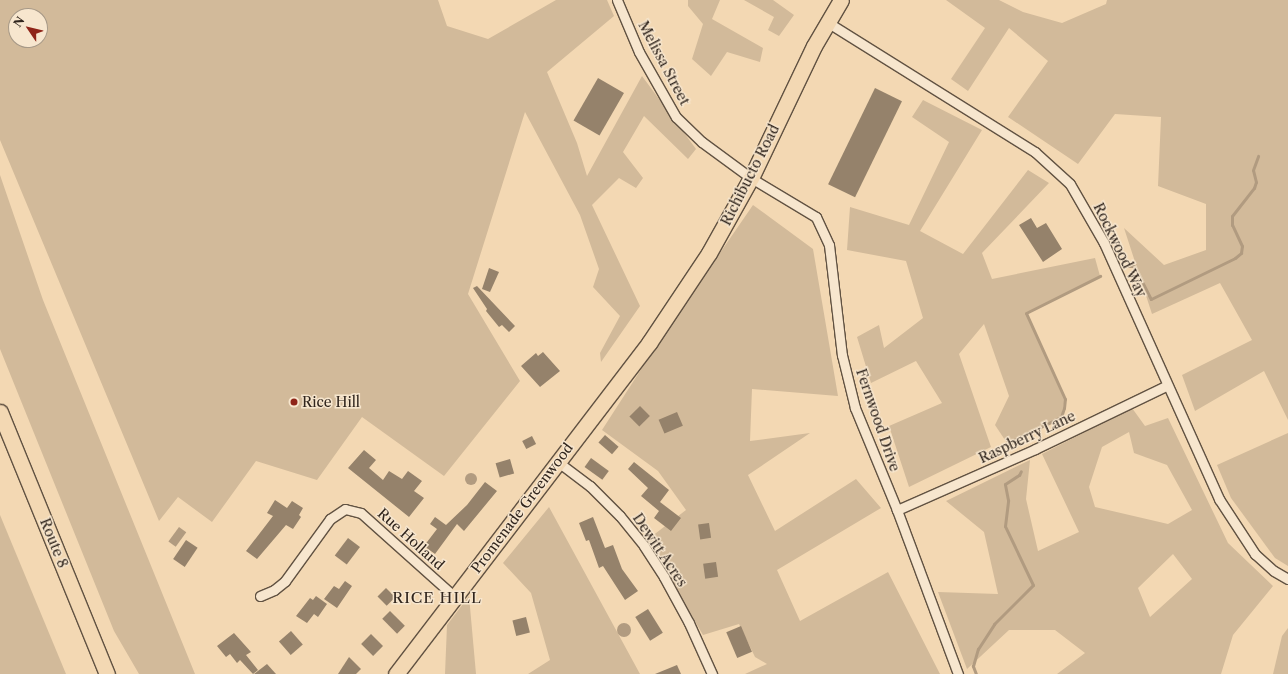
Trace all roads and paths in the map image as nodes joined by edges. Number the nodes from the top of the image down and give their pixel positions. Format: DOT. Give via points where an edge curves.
graph roads {
  1 [pos="617,0"];
  2 [pos="841,0"];
  3 [pos="827,22"];
  4 [pos="751,178"];
  5 [pos="649,343"];
  6 [pos="1166,386"];
  7 [pos="0,412"];
  8 [pos="558,462"];
  9 [pos="897,510"];
  10 [pos="1288,579"];
  11 [pos="260,596"];
  12 [pos="455,596"];
  13 [pos="107,674"];
  14 [pos="396,674"];
  15 [pos="712,674"];
  16 [pos="958,674"];
  1 -- 4 [label="street, Melissa Street" via="639,52 676,116 702,142"];
  2 -- 3 [label="main road, Richibucto Road"];
  3 -- 4 [label="main road, Richibucto Road"];
  3 -- 6 [label="street, Rockwood Way" via="1035,152 1070,184 1104,243"];
  4 -- 5 [label="main road, Richibucto Road" via="709,253"];
  4 -- 9 [label="street, Fernwood Drive" via="816,217 826,238 847,379 858,415"];
  5 -- 8 [label="main road, Promenade Greenwood"];
  6 -- 9 [label="street, Raspberry Lane" via="1035,449"];
  6 -- 10 [label="street, Rockwood Way" via="1219,499 1242,536 1255,554 1274,571"];
  7 -- 13 [label="main road, Route 8"];
  8 -- 12 [label="main road, Promenade Greenwood"];
  8 -- 15 [label="street, Dewitt Acres" via="590,486 620,516 644,546 686,617"];
  9 -- 16 [label="street, Fernwood Drive"];
  11 -- 12 [label="street, Rue Holland" via="274,590 285,581 330,519 344,508 361,513"];
  12 -- 14 [label="main road, Promenade Greenwood"];
}
